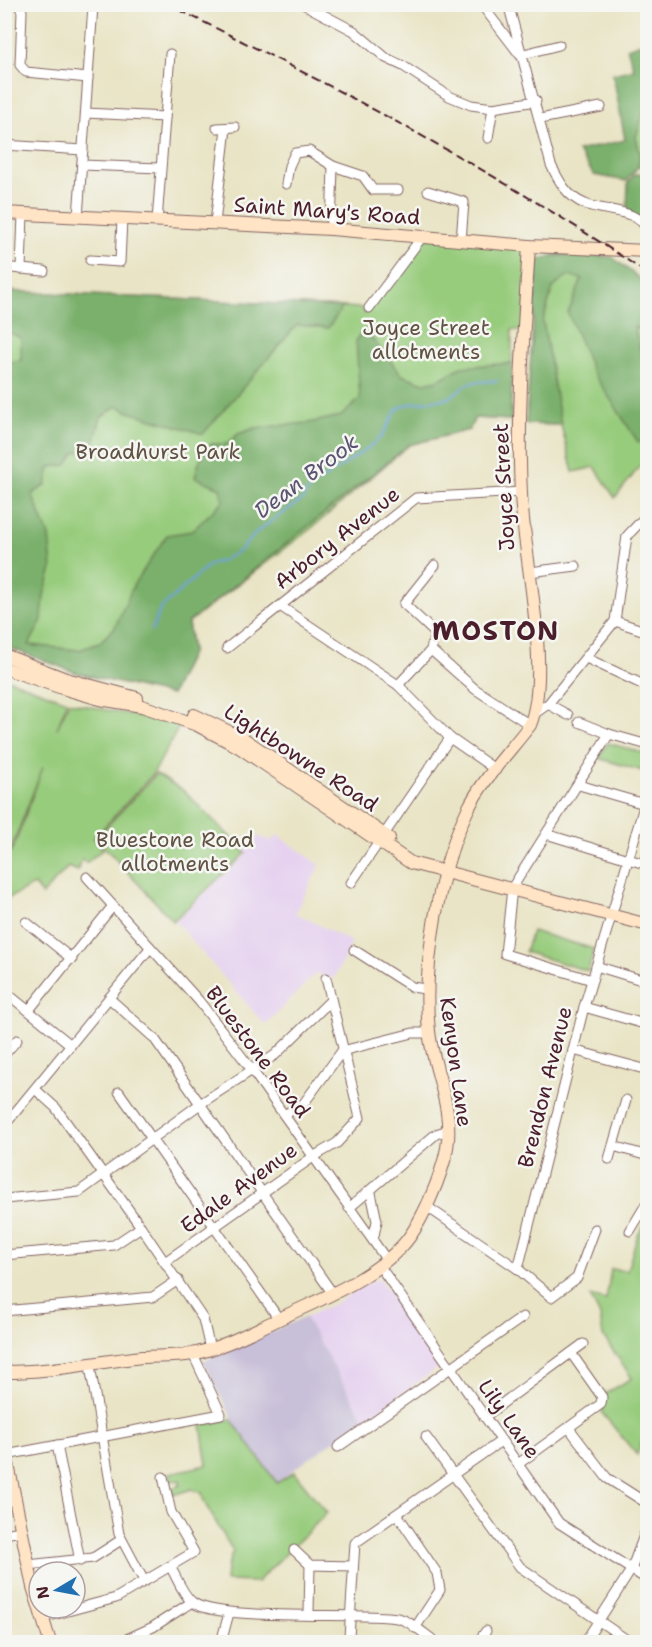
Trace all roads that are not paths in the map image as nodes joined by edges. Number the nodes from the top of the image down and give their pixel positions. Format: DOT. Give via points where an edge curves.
graph roads {
  1 [pos="18,4"];
  2 [pos="303,4"];
  3 [pos="481,4"];
  4 [pos="93,6"];
  5 [pos="509,7"];
  6 [pos="559,45"];
  7 [pos="170,54"];
  8 [pos="520,55"];
  9 [pos="88,78"];
  10 [pos="536,101"];
  11 [pos="601,107"];
  12 [pos="493,108"];
  13 [pos="86,113"];
  14 [pos="165,117"];
  15 [pos="540,119"];
  16 [pos="226,128"];
  17 [pos="488,138"];
  18 [pos="4,145"];
  19 [pos="83,150"];
  20 [pos="82,165"];
  21 [pos="333,166"];
  22 [pos="160,168"];
  23 [pos="286,184"];
  24 [pos="398,190"];
  25 [pos="428,191"];
  26 [pos="4,213"];
  27 [pos="23,214"];
  28 [pos="78,217"];
  29 [pos="122,219"];
  30 [pos="158,220"];
  31 [pos="215,223"];
  32 [pos="331,229"];
  33 [pos="648,232"];
  34 [pos="422,237"];
  35 [pos="461,241"];
  36 [pos="529,246"];
  37 [pos="648,251"];
  38 [pos="90,260"];
  39 [pos="4,267"];
  40 [pos="21,269"];
  41 [pos="45,271"];
  42 [pos="369,308"];
  43 [pos="520,492"];
  44 [pos="648,514"];
  45 [pos="435,565"];
  46 [pos="576,566"];
  47 [pos="530,573"];
  48 [pos="280,606"];
  49 [pos="615,621"];
  50 [pos="647,631"];
  51 [pos="227,648"];
  52 [pos="431,650"];
  53 [pos="4,655"];
  54 [pos="586,658"];
  55 [pos="4,668"];
  56 [pos="398,685"];
  57 [pos="648,687"];
  58 [pos="548,704"];
  59 [pos="568,715"];
  60 [pos="532,719"];
  61 [pos="579,722"];
  62 [pos="609,734"];
  63 [pos="450,738"];
  64 [pos="648,745"];
  65 [pos="496,770"];
  66 [pos="579,785"];
  67 [pos="648,793"];
  68 [pos="646,805"];
  69 [pos="546,834"];
  70 [pos="382,838"];
  71 [pos="628,860"];
  72 [pos="648,865"];
  73 [pos="446,874"];
  74 [pos="87,877"];
  75 [pos="351,883"];
  76 [pos="512,888"];
  77 [pos="112,907"];
  78 [pos="611,915"];
  79 [pos="26,922"];
  80 [pos="648,925"];
  81 [pos="150,948"];
  82 [pos="354,950"];
  83 [pos="72,959"];
  84 [pos="596,966"];
  85 [pos="326,978"];
  86 [pos="592,980"];
  87 [pos="648,982"];
  88 [pos="425,989"];
  89 [pos="4,991"];
  90 [pos="109,998"];
  91 [pos="331,1000"];
  92 [pos="584,1007"];
  93 [pos="30,1010"];
  94 [pos="648,1025"];
  95 [pos="429,1033"];
  96 [pos="16,1040"];
  97 [pos="71,1045"];
  98 [pos="573,1050"];
  99 [pos="342,1052"];
  100 [pos="4,1055"];
  101 [pos="252,1070"];
  102 [pos="648,1070"];
  103 [pos="36,1089"];
  104 [pos="119,1092"];
  105 [pos="626,1100"];
  106 [pos="200,1104"];
  107 [pos="284,1115"];
  108 [pos="4,1126"];
  109 [pos="448,1130"];
  110 [pos="152,1139"];
  111 [pos="613,1146"];
  112 [pos="648,1156"];
  113 [pos="313,1157"];
  114 [pos="609,1160"];
  115 [pos="103,1174"];
  116 [pos="263,1193"];
  117 [pos="371,1193"];
  118 [pos="4,1199"];
  119 [pos="648,1201"];
  120 [pos="426,1206"];
  121 [pos="349,1208"];
  122 [pos="141,1227"];
  123 [pos="216,1228"];
  124 [pos="594,1229"];
  125 [pos="630,1231"];
  126 [pos="372,1240"];
  127 [pos="4,1255"];
  128 [pos="165,1262"];
  129 [pos="383,1262"];
  130 [pos="518,1269"];
  131 [pos="178,1280"];
  132 [pos="333,1294"];
  133 [pos="4,1311"];
  134 [pos="523,1317"];
  135 [pos="279,1319"];
  136 [pos="583,1344"];
  137 [pos="210,1349"];
  138 [pos="571,1353"];
  139 [pos="193,1354"];
  140 [pos="90,1366"];
  141 [pos="451,1366"];
  142 [pos="4,1372"];
  143 [pos="484,1417"];
  144 [pos="569,1428"];
  145 [pos="101,1437"];
  146 [pos="426,1437"];
  147 [pos="501,1441"];
  148 [pos="57,1445"];
  149 [pos="338,1447"];
  150 [pos="5,1450"];
  151 [pos="518,1464"];
  152 [pos="453,1473"];
  153 [pos="163,1477"];
  154 [pos="648,1504"];
  155 [pos="397,1514"];
  156 [pos="648,1526"];
  157 [pos="21,1531"];
  158 [pos="4,1534"];
  159 [pos="121,1540"];
  160 [pos="294,1550"];
  161 [pos="27,1560"];
  162 [pos="80,1560"];
  163 [pos="84,1560"];
  164 [pos="310,1565"];
  165 [pos="170,1566"];
  166 [pos="353,1566"];
  167 [pos="631,1570"];
  168 [pos="648,1580"];
  169 [pos="144,1581"];
  170 [pos="192,1602"];
  171 [pos="87,1606"];
  172 [pos="229,1613"];
  173 [pos="309,1613"];
  174 [pos="350,1615"];
  175 [pos="43,1620"];
  176 [pos="599,1622"];
  177 [pos="415,1628"];
  178 [pos="486,1631"];
  179 [pos="50,1642"];
  180 [pos="120,1642"];
  181 [pos="219,1642"];
  182 [pos="352,1642"];
  183 [pos="436,1642"];
  184 [pos="478,1642"];
  185 [pos="585,1642"];
  186 [pos="630,1642"];
  1 -- 9 [label="street" via="22,11 20,65 26,72"];
  2 -- 12 [label="street" via="364,37 386,58 449,96"];
  3 -- 8 [label="street"];
  4 -- 9 [label="street"];
  5 -- 8 [label="street"];
  6 -- 8 [label="street"];
  7 -- 14 [label="street"];
  8 -- 10 [label="street"];
  9 -- 13 [label="street"];
  10 -- 12 [label="street"];
  10 -- 15 [label="street"];
  11 -- 15 [label="street"];
  12 -- 17 [label="street"];
  13 -- 14 [label="street"];
  13 -- 19 [label="street"];
  14 -- 22 [label="street"];
  15 -- 33 [label="street" via="551,165 570,195 584,204 633,216"];
  16 -- 31 [label="street"];
  18 -- 19 [label="street"];
  19 -- 20 [label="street"];
  20 -- 22 [label="street"];
  20 -- 28 [label="street"];
  21 -- 23 [label="street" via="309,151 295,153"];
  21 -- 24 [label="street" via="363,176 374,190"];
  21 -- 32 [label="street"];
  22 -- 30 [label="street"];
  25 -- 35 [label="street" via="464,202"];
  26 -- 27 [label="street, Saint Mary's Road"];
  27 -- 28 [label="street, Saint Mary's Road"];
  27 -- 40 [label="street"];
  28 -- 29 [label="street, Saint Mary's Road"];
  29 -- 30 [label="street, Saint Mary's Road"];
  29 -- 38 [label="street" via="120,262"];
  30 -- 31 [label="street, Saint Mary's Road"];
  31 -- 32 [label="street, Saint Mary's Road"];
  32 -- 34 [label="street, Saint Mary's Road"];
  34 -- 35 [label="street, Saint Mary's Road"];
  34 -- 42 [label="street"];
  35 -- 36 [label="street, Saint Mary's Road"];
  36 -- 37 [label="street, Saint Mary's Road"];
  36 -- 43 [label="street, Joyce Street" via="519,424"];
  39 -- 40 [label="street"];
  40 -- 41 [label="street"];
  43 -- 47 [label="street, Joyce Street"];
  43 -- 48 [label="street, Arbory Avenue" via="416,498"];
  44 -- 49 [label="street" via="627,536"];
  45 -- 52 [label="street" via="404,604 435,633"];
  46 -- 47 [label="street"];
  47 -- 60 [label="street, Joyce Street" via="537,648"];
  48 -- 51 [label="street, Arbory Avenue"];
  48 -- 56 [label="street"];
  49 -- 50 [label="street"];
  49 -- 54 [label="street"];
  52 -- 56 [label="street"];
  52 -- 60 [label="street" via="475,689"];
  53 -- 70 [label="street, Lightbowne Road" via="66,679 201,717 243,739"];
  54 -- 57 [label="street"];
  54 -- 58 [label="street"];
  55 -- 70 [label="street, Lightbowne Road" via="197,725"];
  56 -- 63 [label="street"];
  58 -- 59 [label="street"];
  58 -- 60 [label="street"];
  60 -- 65 [label="street, Kenyon Lane"];
  61 -- 62 [label="street"];
  62 -- 64 [label="street"];
  62 -- 66 [label="street"];
  63 -- 65 [label="street"];
  63 -- 70 [label="street"];
  65 -- 73 [label="street, Kenyon Lane" via="469,807"];
  66 -- 68 [label="street"];
  66 -- 69 [label="street"];
  67 -- 68 [label="street, Brendon Avenue"];
  68 -- 71 [label="street, Brendon Avenue"];
  69 -- 71 [label="street"];
  69 -- 76 [label="street"];
  70 -- 73 [label="street, Lightbowne Road"];
  70 -- 75 [label="street"];
  71 -- 72 [label="street"];
  71 -- 78 [label="street, Brendon Avenue"];
  73 -- 76 [label="street, Lightbowne Road"];
  73 -- 88 [label="street, Kenyon Lane" via="429,948"];
  74 -- 77 [label="street, Bluestone Road"];
  76 -- 78 [label="street, Lightbowne Road"];
  76 -- 86 [label="street" via="504,954"];
  77 -- 81 [label="street, Bluestone Road"];
  77 -- 83 [label="street"];
  78 -- 80 [label="street, Lightbowne Road"];
  78 -- 84 [label="street, Brendon Avenue"];
  79 -- 83 [label="street"];
  81 -- 90 [label="street"];
  81 -- 101 [label="street, Bluestone Road" via="199,1001"];
  82 -- 88 [label="street" via="412,987"];
  83 -- 93 [label="street"];
  84 -- 86 [label="street, Brendon Avenue"];
  84 -- 87 [label="street"];
  85 -- 91 [label="street, Edale Avenue"];
  86 -- 92 [label="street, Brendon Avenue"];
  88 -- 95 [label="street, Kenyon Lane"];
  89 -- 93 [label="street"];
  90 -- 97 [label="street"];
  90 -- 106 [label="street" via="154,1038"];
  91 -- 99 [label="street, Edale Avenue"];
  91 -- 101 [label="street" via="275,1055"];
  92 -- 94 [label="street"];
  92 -- 98 [label="street, Brendon Avenue"];
  93 -- 97 [label="street"];
  95 -- 99 [label="street" via="413,1033"];
  95 -- 109 [label="street, Kenyon Lane"];
  96 -- 100 [label="street"];
  97 -- 103 [label="street"];
  98 -- 102 [label="street"];
  98 -- 130 [label="street, Brendon Avenue"];
  99 -- 107 [label="street" via="304,1103"];
  99 -- 113 [label="street, Edale Avenue" via="360,1118 337,1143"];
  101 -- 106 [label="street"];
  101 -- 107 [label="street, Bluestone Road"];
  103 -- 108 [label="street"];
  103 -- 115 [label="street" via="56,1108"];
  104 -- 110 [label="street"];
  105 -- 111 [label="street"];
  106 -- 110 [label="street"];
  106 -- 116 [label="street"];
  107 -- 113 [label="street, Bluestone Road"];
  109 -- 117 [label="street" via="436,1134"];
  109 -- 120 [label="street, Kenyon Lane" via="441,1169"];
  110 -- 115 [label="street"];
  110 -- 123 [label="street"];
  111 -- 112 [label="street"];
  111 -- 114 [label="street"];
  113 -- 116 [label="street, Edale Avenue"];
  113 -- 121 [label="street, Bluestone Road"];
  115 -- 118 [label="street" via="79,1192"];
  115 -- 122 [label="street"];
  116 -- 123 [label="street, Edale Avenue"];
  116 -- 132 [label="street"];
  117 -- 121 [label="street"];
  117 -- 126 [label="street" via="377,1221"];
  119 -- 125 [label="street"];
  120 -- 129 [label="street, Kenyon Lane" via="403,1245"];
  120 -- 130 [label="street"];
  121 -- 126 [label="street, Bluestone Road"];
  122 -- 127 [label="street" via="114,1245"];
  122 -- 128 [label="street"];
  123 -- 128 [label="street, Edale Avenue"];
  123 -- 135 [label="street"];
  124 -- 130 [label="street" via="577,1278 551,1297"];
  126 -- 129 [label="street, Bluestone Road"];
  128 -- 131 [label="street"];
  129 -- 132 [label="street, Kenyon Lane"];
  129 -- 141 [label="street, Lily Lane"];
  131 -- 133 [label="street" via="153,1297"];
  131 -- 137 [label="street" via="203,1319"];
  132 -- 135 [label="street, Kenyon Lane"];
  134 -- 141 [label="street"];
  135 -- 137 [label="street, Kenyon Lane"];
  136 -- 138 [label="street"];
  137 -- 139 [label="street, Kenyon Lane"];
  138 -- 143 [label="street"];
  138 -- 144 [label="street" via="602,1397 601,1404"];
  139 -- 140 [label="street, Kenyon Lane"];
  139 -- 145 [label="street" via="221,1414"];
  140 -- 142 [label="street, Kenyon Lane"];
  140 -- 145 [label="street"];
  141 -- 143 [label="street, Lily Lane"];
  141 -- 149 [label="street"];
  143 -- 147 [label="street, Lily Lane"];
  144 -- 151 [label="street"];
  144 -- 154 [label="street" via="607,1478"];
  145 -- 148 [label="street"];
  145 -- 159 [label="street"];
  146 -- 152 [label="street"];
  147 -- 151 [label="street, Lily Lane"];
  147 -- 152 [label="street"];
  148 -- 150 [label="street"];
  148 -- 162 [label="street"];
  150 -- 157 [label="street"];
  151 -- 167 [label="street, Lily Lane" via="560,1523"];
  152 -- 155 [label="street"];
  152 -- 176 [label="street" via="520,1567"];
  153 -- 165 [label="street" via="171,1512 194,1552"];
  155 -- 166 [label="street" via="355,1543"];
  155 -- 177 [label="street" via="437,1573 440,1590"];
  156 -- 167 [label="street"];
  157 -- 158 [label="street"];
  157 -- 161 [label="street"];
  159 -- 163 [label="street"];
  159 -- 169 [label="street"];
  160 -- 164 [label="street"];
  164 -- 166 [label="street"];
  164 -- 173 [label="street"];
  165 -- 169 [label="street"];
  165 -- 170 [label="street"];
  166 -- 174 [label="street"];
  167 -- 168 [label="street, Lily Lane"];
  167 -- 176 [label="street"];
  169 -- 171 [label="street" via="116,1598"];
  170 -- 172 [label="street" via="207,1610"];
  170 -- 180 [label="street"];
  172 -- 173 [label="street"];
  172 -- 181 [label="street"];
  173 -- 174 [label="street"];
  174 -- 177 [label="street" via="399,1618"];
  174 -- 182 [label="street"];
  175 -- 179 [label="street"];
  176 -- 185 [label="street"];
  176 -- 186 [label="street"];
  177 -- 183 [label="street"];
  178 -- 184 [label="street"];
}
